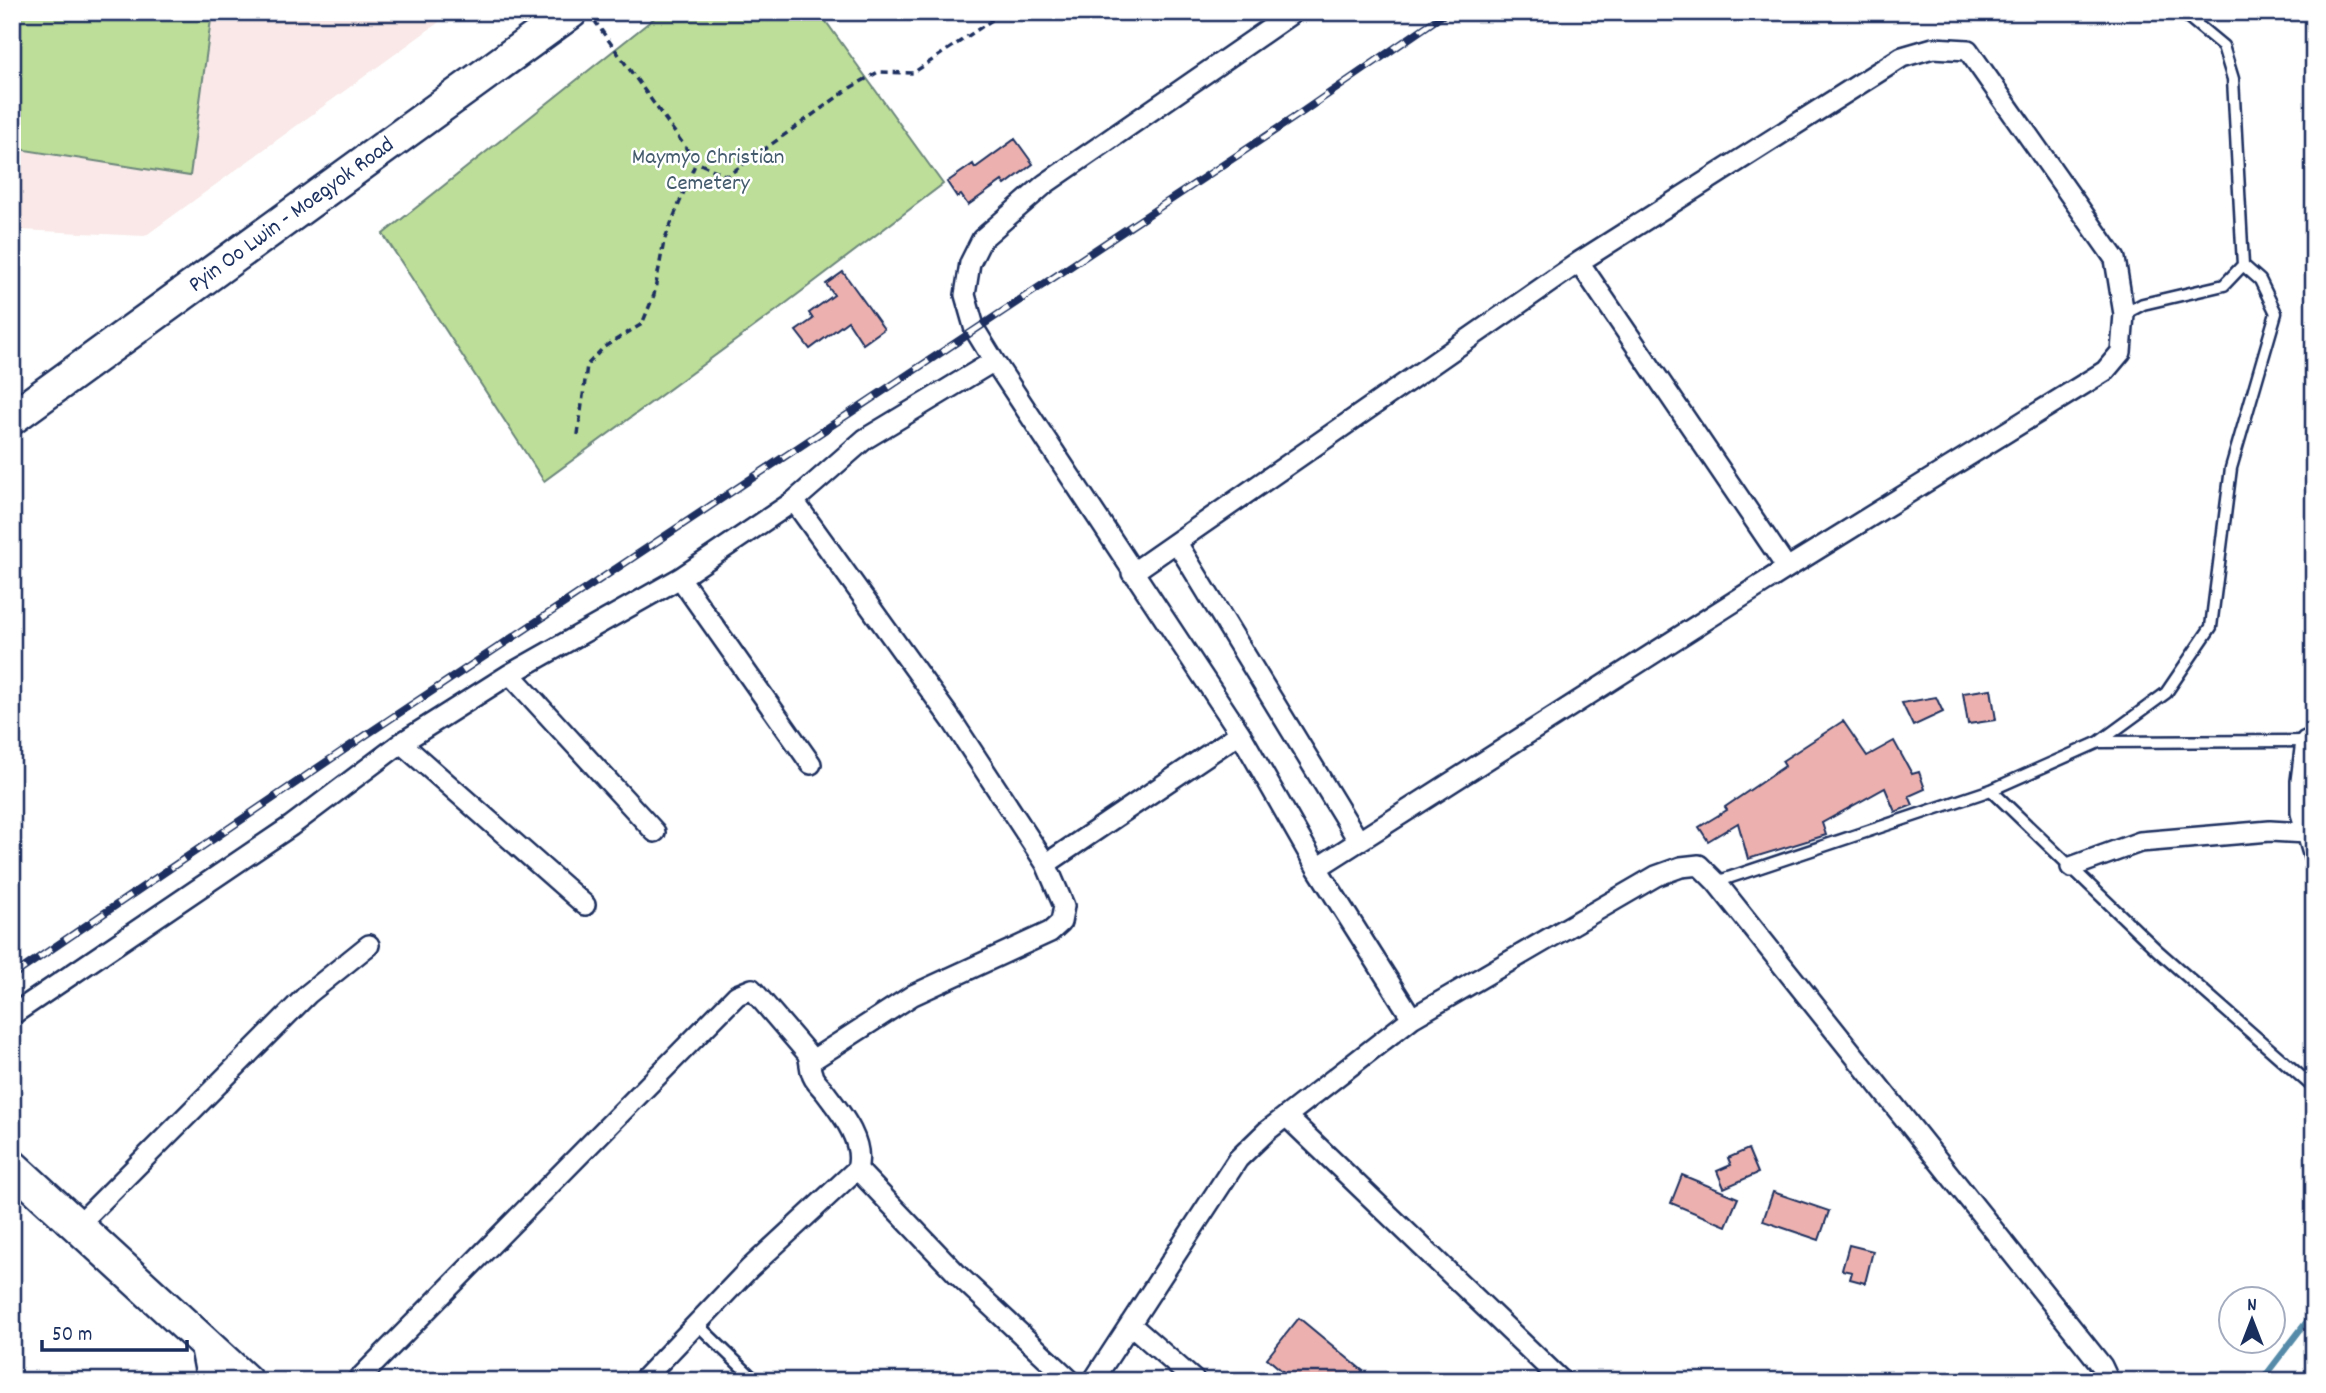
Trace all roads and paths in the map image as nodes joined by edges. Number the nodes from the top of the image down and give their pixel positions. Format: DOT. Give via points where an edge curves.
graph roads {
  1 [pos="571,12"];
  2 [pos="588,12"];
  3 [pos="1294,12"];
  4 [pos="2182,12"];
  5 [pos="998,16"];
  6 [pos="696,162"];
  7 [pos="1579,262"];
  8 [pos="2243,265"];
  9 [pos="2124,314"];
  10 [pos="993,361"];
  11 [pos="12,418"];
  12 [pos="578,435"];
  13 [pos="794,500"];
  14 [pos="1177,543"];
  15 [pos="1787,568"];
  16 [pos="1132,573"];
  17 [pos="680,578"];
  18 [pos="510,674"];
  19 [pos="1240,733"];
  20 [pos="2310,741"];
  21 [pos="2099,742"];
  22 [pos="401,743"];
  23 [pos="811,764"];
  24 [pos="1990,790"];
  25 [pos="655,832"];
  26 [pos="2307,833"];
  27 [pos="1358,840"];
  28 [pos="2314,857"];
  29 [pos="1045,864"];
  30 [pos="2071,867"];
  31 [pos="1317,868"];
  32 [pos="1716,882"];
  33 [pos="585,905"];
  34 [pos="369,945"];
  35 [pos="12,1015"];
  36 [pos="1412,1018"];
  37 [pos="811,1061"];
  38 [pos="2314,1088"];
  39 [pos="1286,1116"];
  40 [pos="12,1166"];
  41 [pos="857,1170"];
  42 [pos="77,1226"];
  43 [pos="697,1324"];
  44 [pos="1130,1325"];
  45 [pos="204,1341"];
  46 [pos="208,1381"];
  47 [pos="246,1381"];
  48 [pos="357,1381"];
  49 [pos="642,1381"];
  50 [pos="756,1381"];
  51 [pos="1071,1381"];
  52 [pos="1093,1381"];
  53 [pos="1195,1381"];
  54 [pos="1562,1381"];
  55 [pos="2109,1381"];
  1 -- 11 [label="main road, Pyin Oo Lwin - Moegyok Road"];
  2 -- 6 [label="path"];
  3 -- 10 [label="street" via="1045,184 982,239 970,263 965,295 975,330"];
  4 -- 8 [label="lane" via="2223,46 2233,79"];
  5 -- 6 [label="path" via="913,72 878,72 850,88 727,176"];
  6 -- 12 [label="path" via="664,241 654,295 642,324 604,347 587,365"];
  7 -- 9 [label="street" via="1902,57 1933,48 1968,50 2115,259"];
  7 -- 14 [label="street"];
  7 -- 15 [label="street"];
  8 -- 9 [label="lane" via="2224,285 2143,304"];
  8 -- 21 [label="lane" via="2260,280 2276,313 2231,468 2211,627 2166,693"];
  9 -- 15 [label="street" via="2121,352 2105,371"];
  10 -- 13 [label="street" via="865,439"];
  10 -- 16 [label="street"];
  13 -- 17 [label="street"];
  13 -- 29 [label="street" via="953,722"];
  14 -- 16 [label="street"];
  14 -- 27 [label="street"];
  15 -- 27 [label="street"];
  16 -- 19 [label="street"];
  17 -- 18 [label="street"];
  17 -- 23 [label="street"];
  18 -- 22 [label="street"];
  18 -- 25 [label="street"];
  19 -- 29 [label="street"];
  19 -- 31 [label="street"];
  20 -- 21 [label="lane"];
  20 -- 26 [label="street" via="2301,780 2301,813"];
  21 -- 24 [label="lane"];
  22 -- 33 [label="street"];
  22 -- 35 [label="street" via="291,826"];
  24 -- 30 [label="lane"];
  24 -- 32 [label="lane"];
  26 -- 28 [label="street"];
  26 -- 30 [label="street" via="2270,831 2140,842"];
  27 -- 31 [label="street"];
  29 -- 37 [label="street" via="1064,906 1061,922 1050,932 913,995"];
  30 -- 38 [label="lane" via="2157,950"];
  31 -- 36 [label="street"];
  32 -- 36 [label="street" via="1699,865 1656,876"];
  32 -- 55 [label="street" via="2102,1366"];
  34 -- 42 [label="street" via="308,994"];
  36 -- 39 [label="street"];
  37 -- 41 [label="street" via="812,1076 841,1112 856,1143 861,1158"];
  37 -- 48 [label="street" via="752,989 737,995"];
  39 -- 44 [label="street" via="1238,1158"];
  39 -- 54 [label="street"];
  40 -- 42 [label="main road"];
  41 -- 43 [label="street" via="749,1269"];
  41 -- 51 [label="street" via="959,1276"];
  42 -- 45 [label="main road"];
  43 -- 49 [label="street"];
  43 -- 50 [label="lane"];
  44 -- 52 [label="street"];
  44 -- 53 [label="street"];
  45 -- 46 [label="street"];
  45 -- 47 [label="main road"];
}
